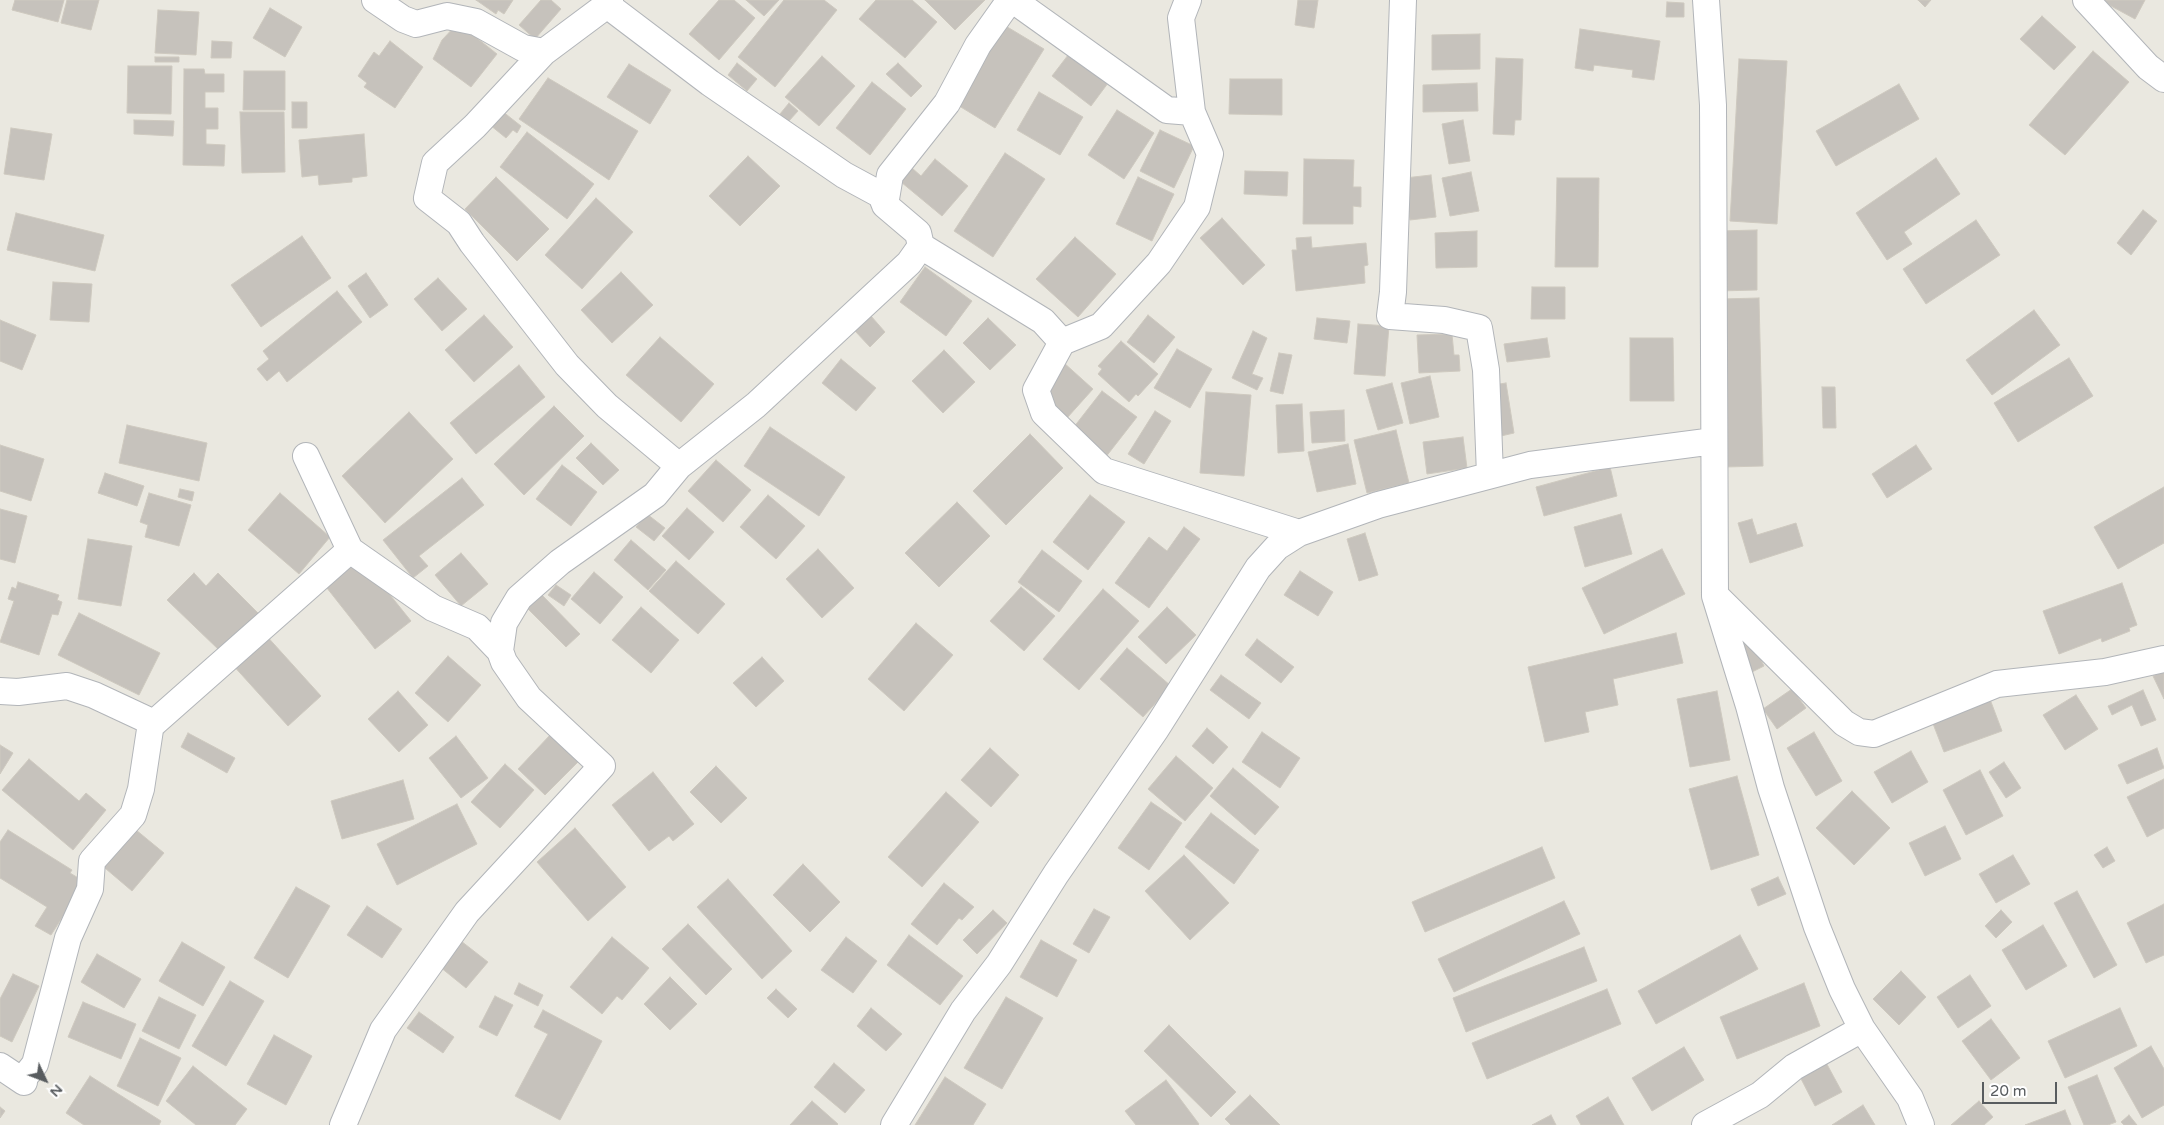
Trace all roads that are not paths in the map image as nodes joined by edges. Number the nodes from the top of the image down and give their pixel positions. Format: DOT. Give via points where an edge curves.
graph roads {
  1 [pos="375,0"];
  2 [pos="1011,0"];
  3 [pos="1188,0"];
  4 [pos="1403,0"];
  5 [pos="1706,0"];
  6 [pos="2086,0"];
  7 [pos="609,3"];
  8 [pos="544,52"];
  9 [pos="2164,79"];
  10 [pos="1192,112"];
  11 [pos="885,206"];
  12 [pos="921,246"];
  13 [pos="1062,342"];
  14 [pos="1714,441"];
  15 [pos="306,456"];
  16 [pos="679,466"];
  17 [pos="1490,475"];
  18 [pos="1299,533"];
  19 [pos="350,550"];
  20 [pos="1715,596"];
  21 [pos="500,651"];
  22 [pos="2164,659"];
  23 [pos="0,692"];
  24 [pos="154,723"];
  25 [pos="1862,1029"];
  26 [pos="0,1066"];
  27 [pos="344,1125"];
  28 [pos="894,1125"];
  29 [pos="1705,1125"];
  30 [pos="1921,1125"];
  1 -- 8 [label="street" via="416,24 447,16 476,22 523,48"];
  2 -- 10 [label="street" via="1167,110"];
  2 -- 11 [label="street" via="978,45 947,103 890,175"];
  3 -- 10 [label="street" via="1181,18"];
  4 -- 17 [label="street" via="1394,292 1390,316 1444,320 1479,328 1486,370"];
  5 -- 14 [label="street" via="1713,105"];
  6 -- 9 [label="street" via="2148,67"];
  7 -- 8 [label="street"];
  7 -- 11 [label="street" via="710,83 844,175 881,195"];
  8 -- 16 [label="street" via="475,126 434,163 427,198 459,223 567,365 607,406"];
  10 -- 13 [label="street" via="1210,154 1197,207 1160,263 1101,326"];
  11 -- 12 [label="street" via="918,233"];
  12 -- 13 [label="street" via="1043,321"];
  12 -- 16 [label="street" via="909,263 763,399"];
  13 -- 18 [label="street" via="1036,390 1044,413 1104,471"];
  14 -- 17 [label="street" via="1530,465"];
  14 -- 20 [label="street"];
  15 -- 19 [label="street"];
  16 -- 21 [label="street" via="656,495 560,562 519,598 504,623"];
  17 -- 18 [label="street" via="1378,505"];
  18 -- 28 [label="street" via="1277,547 1258,568 1156,729 1056,874 999,964 963,1011"];
  19 -- 21 [label="street" via="433,608 477,627"];
  19 -- 24 [label="street"];
  20 -- 22 [label="street" via="1844,723 1859,732 1874,734 1997,684 2105,672"];
  20 -- 25 [label="street" via="1771,788 1817,927"];
  21 -- 27 [label="street" via="529,698 602,766 467,912 383,1030"];
  23 -- 24 [label="street" via="66,686 94,695"];
  24 -- 26 [label="street" via="151,723 142,790 133,815 92,861 90,889 68,938 35,1064 24,1082"];
  25 -- 29 [label="street" via="1794,1067 1760,1095"];
  25 -- 30 [label="street" via="1910,1098"];
}
